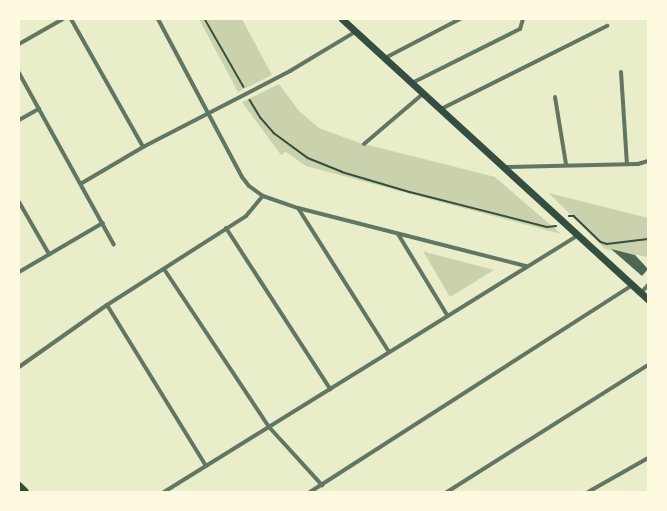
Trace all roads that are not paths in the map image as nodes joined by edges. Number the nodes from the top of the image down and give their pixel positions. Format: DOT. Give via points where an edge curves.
graph roads {
  1 [pos="63,19"];
  2 [pos="71,19"];
  3 [pos="158,19"];
  4 [pos="342,19"];
  5 [pos="460,19"];
  6 [pos="523,19"];
  7 [pos="607,26"];
  8 [pos="355,32"];
  9 [pos="19,44"];
  10 [pos="385,58"];
  11 [pos="621,72"];
  12 [pos="19,73"];
  13 [pos="412,83"];
  14 [pos="424,93"];
  15 [pos="555,97"];
  16 [pos="39,109"];
  17 [pos="441,109"];
  18 [pos="209,112"];
  19 [pos="19,120"];
  20 [pos="364,144"];
  21 [pos="142,147"];
  22 [pos="648,161"];
  23 [pos="566,164"];
  24 [pos="627,164"];
  25 [pos="504,167"];
  26 [pos="82,183"];
  27 [pos="263,196"];
  28 [pos="19,202"];
  29 [pos="298,208"];
  30 [pos="103,223"];
  31 [pos="226,228"];
  32 [pos="397,233"];
  33 [pos="578,235"];
  34 [pos="114,245"];
  35 [pos="49,254"];
  36 [pos="526,266"];
  37 [pos="164,269"];
  38 [pos="19,272"];
  39 [pos="632,285"];
  40 [pos="648,285"];
  41 [pos="641,293"];
  42 [pos="648,299"];
  43 [pos="107,305"];
  44 [pos="447,315"];
  45 [pos="389,352"];
  46 [pos="648,365"];
  47 [pos="19,367"];
  48 [pos="330,389"];
  49 [pos="269,427"];
  50 [pos="648,458"];
  51 [pos="206,466"];
  52 [pos="322,485"];
  53 [pos="19,486"];
  54 [pos="25,492"];
  55 [pos="164,492"];
  56 [pos="310,492"];
  57 [pos="447,492"];
  58 [pos="588,492"];
  1 -- 9 [label="street"];
  2 -- 21 [label="street"];
  3 -- 18 [label="street"];
  4 -- 8 [label="main road"];
  5 -- 10 [label="street"];
  6 -- 13 [label="street" via="520,29"];
  7 -- 17 [label="street"];
  8 -- 10 [label="main road"];
  8 -- 18 [label="street"];
  10 -- 13 [label="main road"];
  11 -- 24 [label="street"];
  12 -- 16 [label="street"];
  13 -- 14 [label="main road"];
  14 -- 17 [label="main road"];
  14 -- 20 [label="street"];
  15 -- 23 [label="street"];
  16 -- 19 [label="street"];
  16 -- 26 [label="street"];
  17 -- 25 [label="main road"];
  18 -- 21 [label="street"];
  18 -- 27 [label="street" via="242,177"];
  21 -- 26 [label="street"];
  22 -- 24 [label="street"];
  23 -- 24 [label="street"];
  23 -- 25 [label="street"];
  25 -- 33 [label="main road"];
  26 -- 30 [label="street"];
  27 -- 29 [label="street"];
  27 -- 31 [label="street" via="246,216"];
  28 -- 35 [label="street"];
  29 -- 32 [label="street"];
  29 -- 45 [label="street"];
  30 -- 34 [label="street"];
  30 -- 35 [label="street"];
  31 -- 37 [label="street"];
  31 -- 48 [label="street"];
  32 -- 36 [label="street"];
  32 -- 44 [label="street"];
  33 -- 36 [label="street"];
  33 -- 39 [label="main road"];
  35 -- 38 [label="street"];
  36 -- 44 [label="street"];
  37 -- 43 [label="street"];
  37 -- 49 [label="street"];
  39 -- 41 [label="main road"];
  39 -- 52 [label="street"];
  40 -- 41 [label="street"];
  41 -- 42 [label="main road"];
  43 -- 47 [label="street"];
  43 -- 51 [label="street"];
  44 -- 45 [label="street"];
  45 -- 48 [label="street"];
  46 -- 57 [label="street"];
  48 -- 49 [label="street"];
  49 -- 51 [label="street"];
  49 -- 52 [label="street"];
  50 -- 58 [label="street"];
  51 -- 55 [label="street"];
  52 -- 56 [label="street"];
  53 -- 54 [label="main road"];
}
